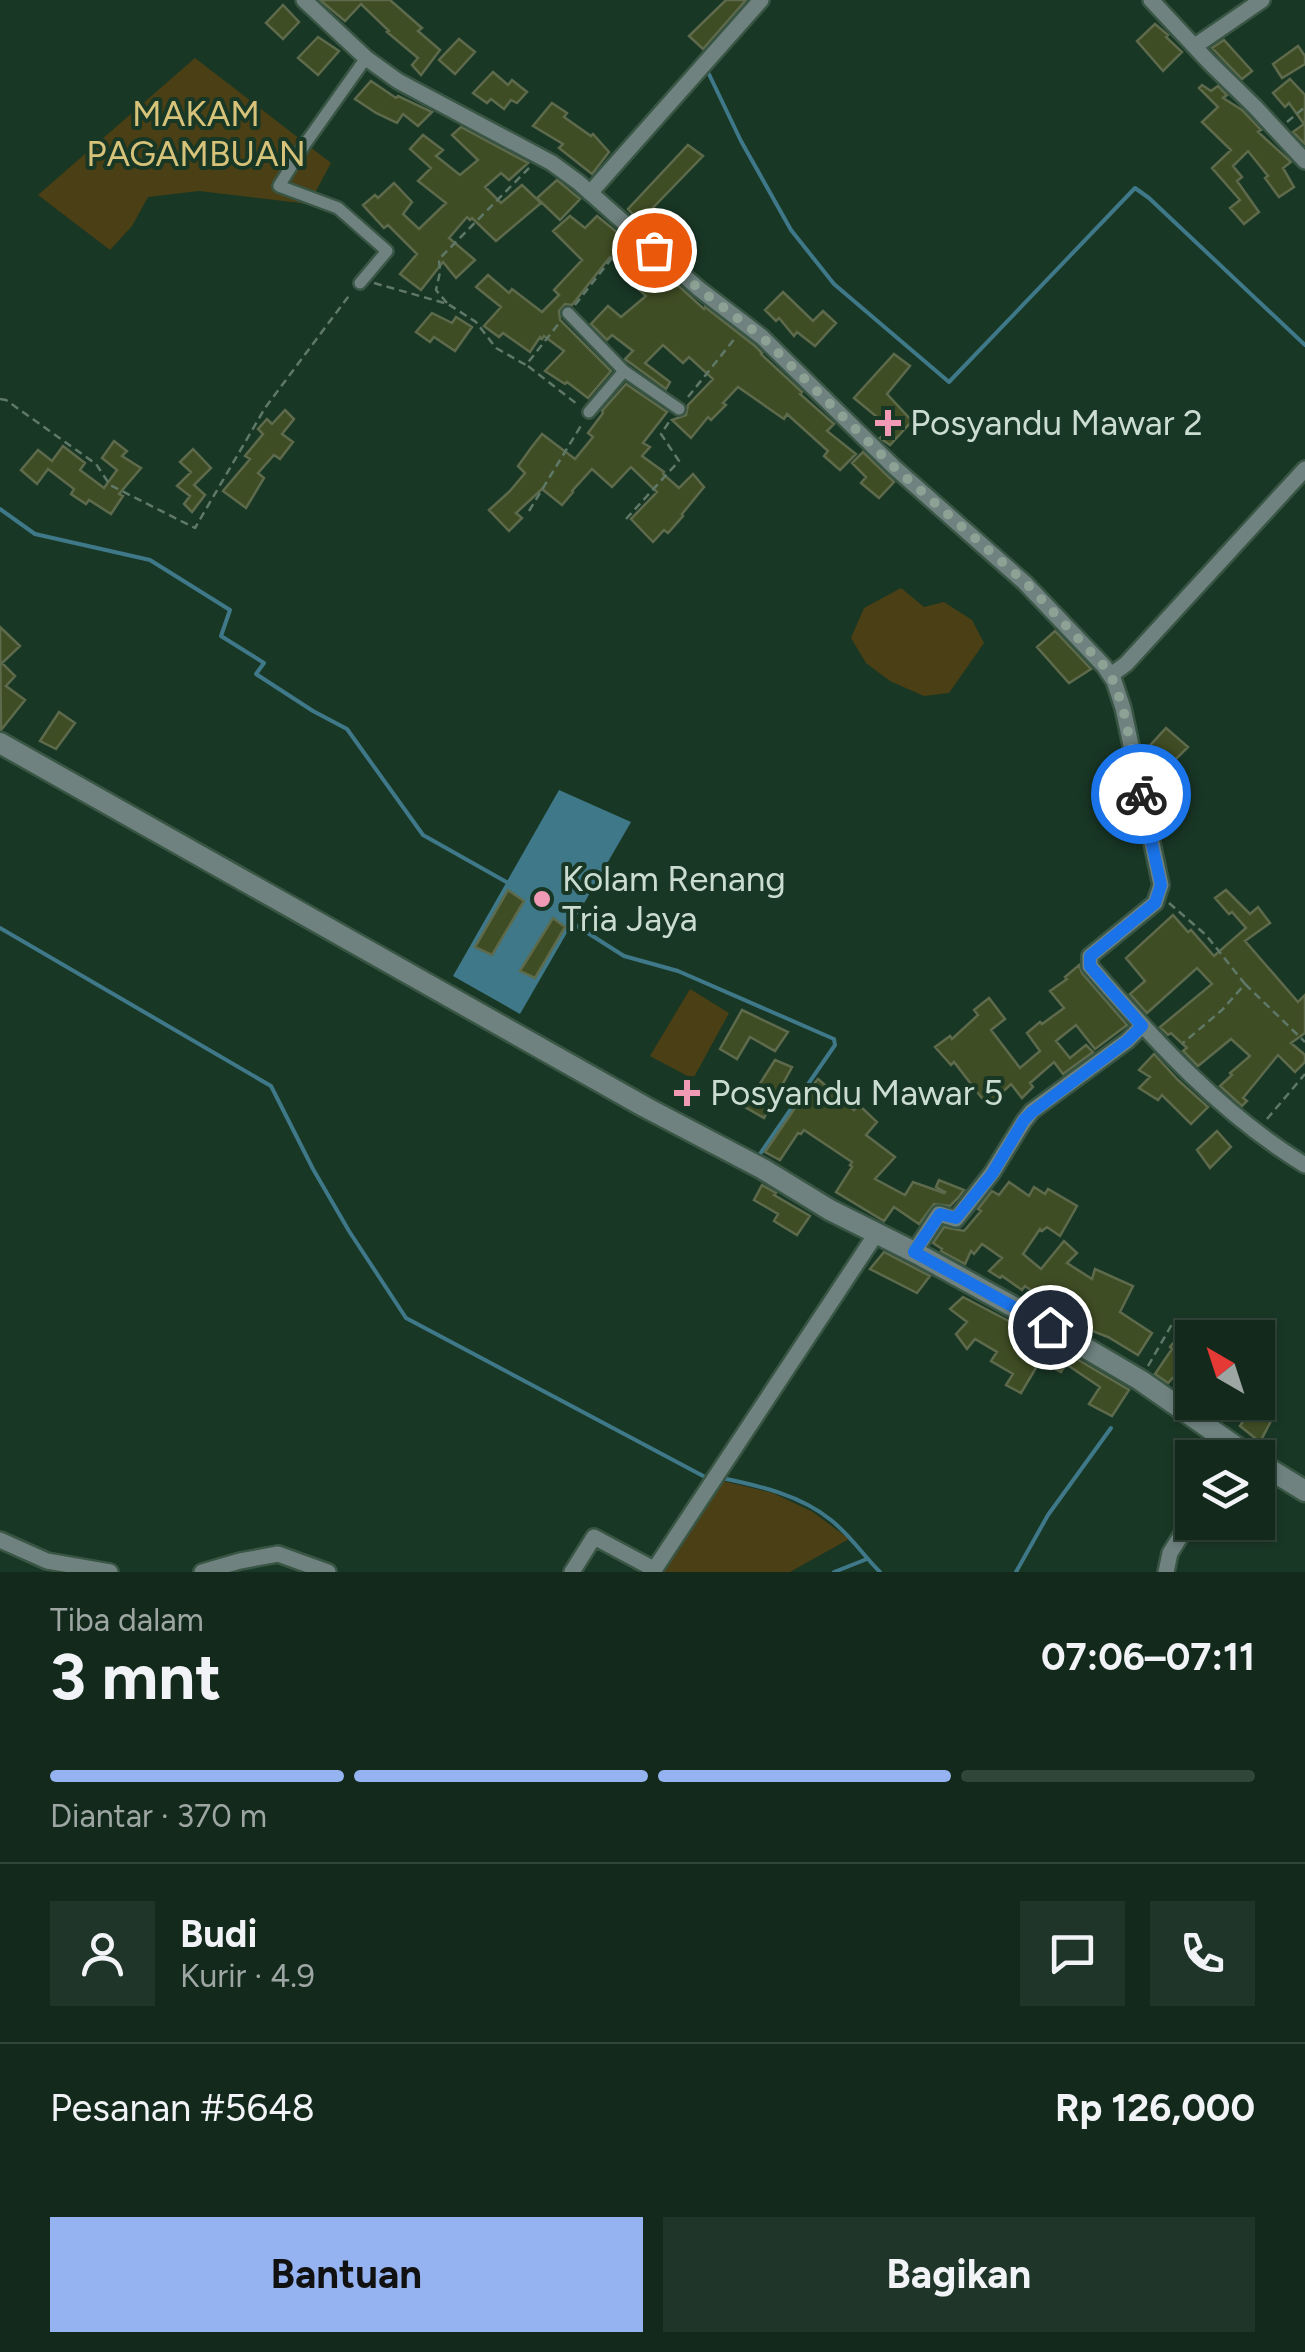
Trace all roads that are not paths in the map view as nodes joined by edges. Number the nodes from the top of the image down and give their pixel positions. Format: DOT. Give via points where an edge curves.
graph roads {
  1 [pos="304,0"];
  2 [pos="761,0"];
  3 [pos="1151,0"];
  4 [pos="1262,0"];
  5 [pos="1195,46"];
  6 [pos="366,58"];
  7 [pos="1305,161"];
  8 [pos="590,193"];
  9 [pos="360,283"];
  10 [pos="568,314"];
  11 [pos="624,371"];
  12 [pos="678,409"];
  13 [pos="588,412"];
  14 [pos="1305,469"];
  15 [pos="1110,675"];
  16 [pos="0,743"];
  17 [pos="1142,1026"];
  18 [pos="1305,1165"];
  19 [pos="876,1234"];
  20 [pos="914,1252"];
  21 [pos="1223,1440"];
  22 [pos="1275,1473"];
  23 [pos="1305,1490"];
  24 [pos="0,1540"];
  25 [pos="1178,1540"];
  26 [pos="110,1572"];
  27 [pos="202,1572"];
  28 [pos="328,1572"];
  29 [pos="572,1572"];
  30 [pos="1166,1572"];
  1 -- 6 [label="street"];
  2 -- 8 [label="street"];
  3 -- 5 [label="street"];
  4 -- 5 [label="street"];
  5 -- 7 [label="street"];
  6 -- 8 [label="street" via="540,156"];
  6 -- 9 [label="street" via="279,186 338,208 387,252"];
  8 -- 15 [label="street" via="804,376 894,467 1026,583"];
  10 -- 11 [label="street"];
  11 -- 12 [label="street"];
  11 -- 13 [label="street"];
  14 -- 15 [label="street"];
  15 -- 17 [label="street" via="1161,885 1155,903 1090,956 1090,966"];
  16 -- 19 [label="street"];
  17 -- 18 [label="street" via="1226,1107"];
  17 -- 20 [label="street" via="1032,1112 956,1218 940,1214"];
  19 -- 20 [label="street"];
  19 -- 29 [label="street" via="656,1567 594,1538"];
  20 -- 21 [label="street" via="1140,1380"];
  22 -- 23 [label="street"];
  24 -- 26 [label="street" via="48,1561"];
  25 -- 30 [label="street"];
  27 -- 28 [label="street" via="272,1554"];
}
